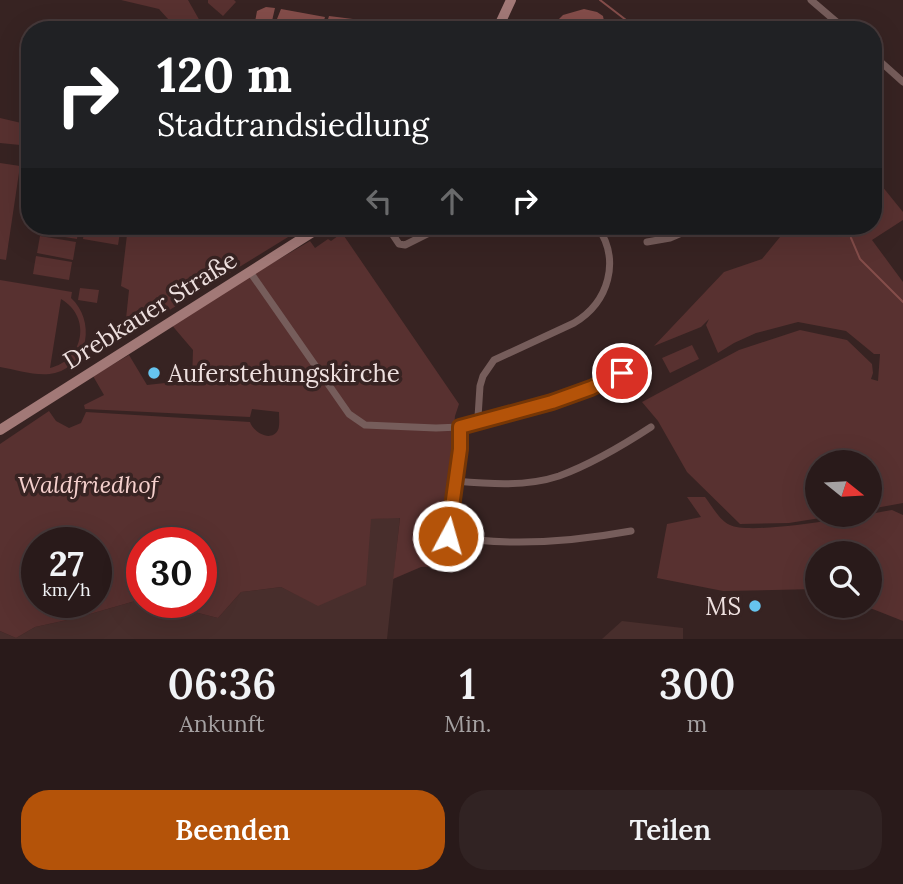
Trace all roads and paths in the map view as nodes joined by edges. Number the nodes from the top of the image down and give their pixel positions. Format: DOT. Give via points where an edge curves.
graph roads {
  1 [pos="511,0"];
  2 [pos="811,0"];
  3 [pos="502,21"];
  4 [pos="836,21"];
  5 [pos="882,63"];
  6 [pos="903,82"];
  7 [pos="308,235"];
  8 [pos="393,235"];
  9 [pos="425,235"];
  10 [pos="602,235"];
  11 [pos="677,235"];
  12 [pos="647,242"];
  13 [pos="250,272"];
  14 [pos="622,373"];
  15 [pos="475,422"];
  16 [pos="460,427"];
  17 [pos="651,427"];
  18 [pos="0,430"];
  19 [pos="455,481"];
  20 [pos="631,531"];
  1 -- 3 [label="street"];
  2 -- 4 [label="street"];
  5 -- 6 [label="street"];
  7 -- 13 [label="street, Drebkauer Straße"];
  8 -- 9 [label="street" via="405,245"];
  10 -- 15 [label="street" via="610,260 600,299 585,317 494,360 483,376"];
  11 -- 12 [label="street"];
  13 -- 16 [label="street" via="359,422 408,428"];
  13 -- 18 [label="street, Drebkauer Straße"];
  14 -- 15 [label="street" via="552,402"];
  15 -- 16 [label="street"];
  16 -- 19 [label="street"];
  17 -- 19 [label="street" via="559,476 498,484"];
  19 -- 20 [label="street" via="448,536 528,542"];
}
